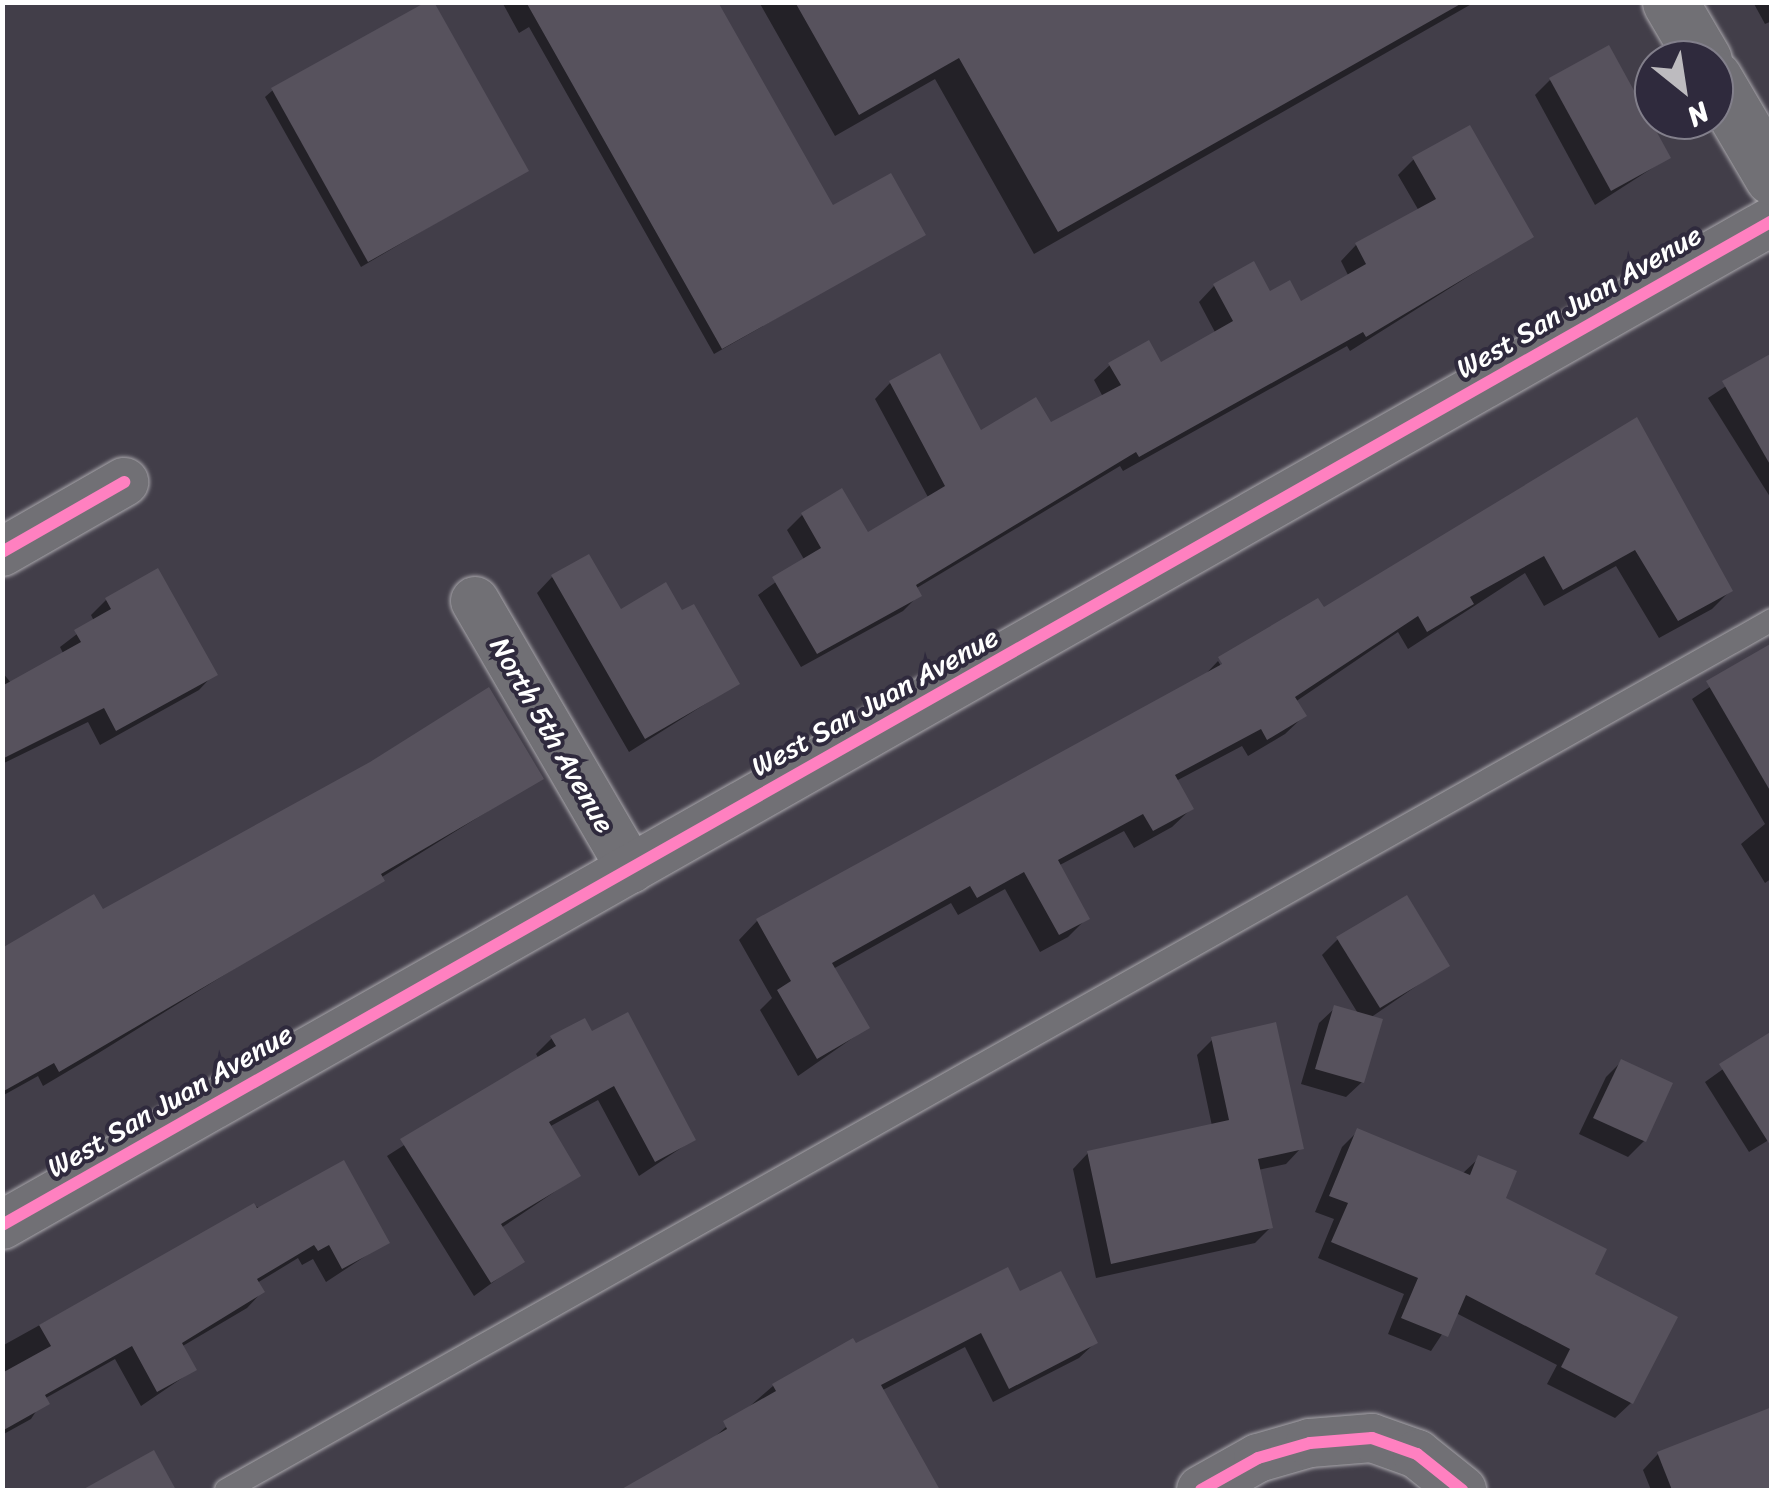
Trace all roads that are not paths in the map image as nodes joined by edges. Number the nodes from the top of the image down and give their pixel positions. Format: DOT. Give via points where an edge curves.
graph roads {
  1 [pos="1670,2"];
  2 [pos="1692,40"];
  3 [pos="1734,112"];
  4 [pos="1772,178"];
  5 [pos="1772,220"];
  6 [pos="124,482"];
  7 [pos="2,552"];
  8 [pos="474,601"];
  9 [pos="1772,620"];
  10 [pos="631,869"];
  11 [pos="2,1225"];
  12 [pos="226,1490"];
  13 [pos="1201,1490"];
  14 [pos="1462,1490"];
  1 -- 2 [label="main road"];
  3 -- 4 [label="main road"];
  5 -- 10 [label="street, West San Juan Avenue"];
  6 -- 7 [label="street"];
  8 -- 10 [label="street, North 5th Avenue"];
  9 -- 12 [label="lane"];
  10 -- 11 [label="street, West San Juan Avenue"];
  13 -- 14 [label="street" via="1258,1458 1310,1443 1372,1438 1417,1454"];
}
